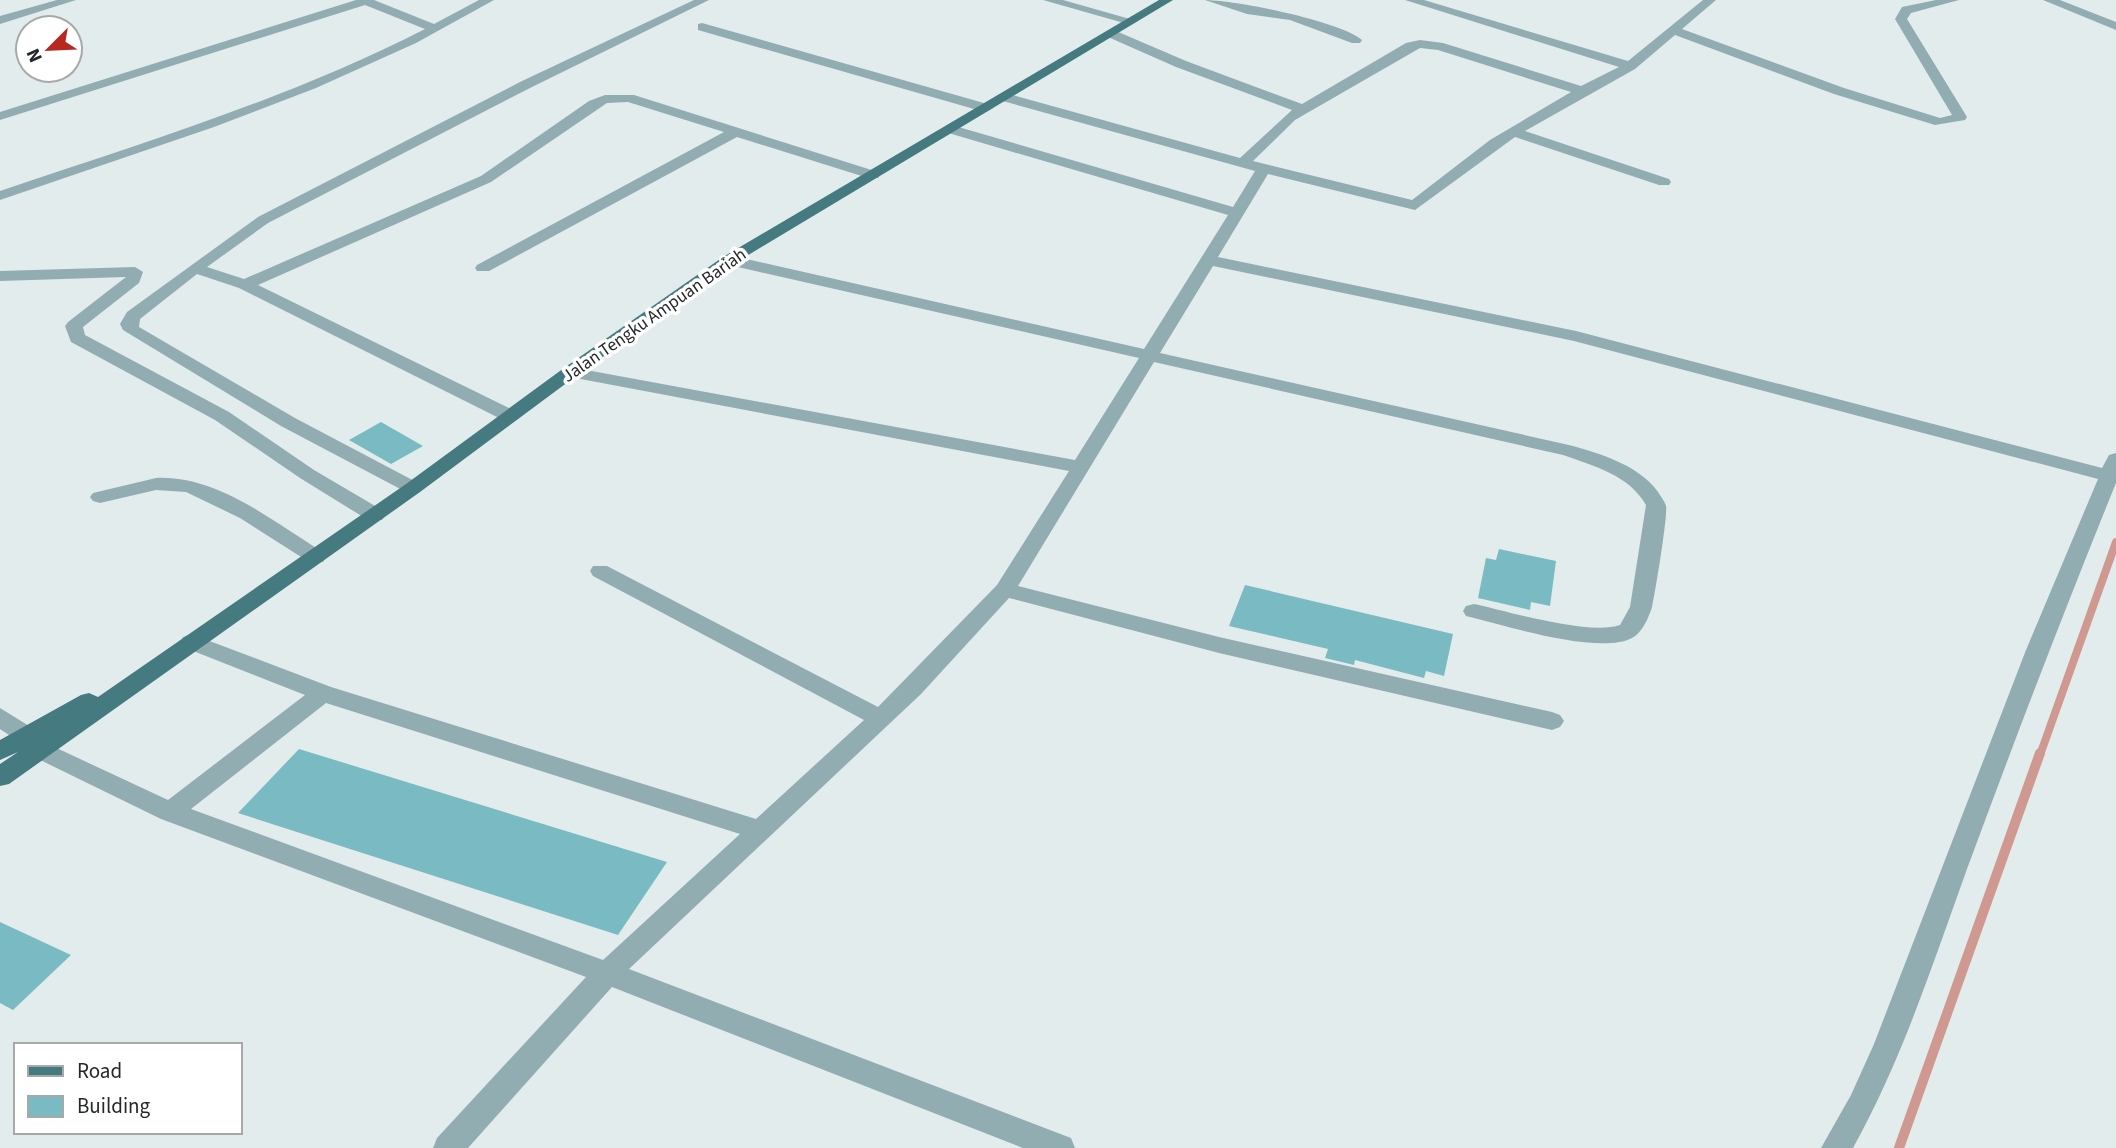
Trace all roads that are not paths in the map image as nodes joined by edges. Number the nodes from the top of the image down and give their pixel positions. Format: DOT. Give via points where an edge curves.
graph roads {
  1 [pos="70,0"];
  2 [pos="364,0"];
  3 [pos="488,0"];
  4 [pos="702,0"];
  5 [pos="1049,0"];
  6 [pos="1167,0"];
  7 [pos="1211,0"];
  8 [pos="1411,0"];
  9 [pos="1710,0"];
  10 [pos="1953,0"];
  11 [pos="2049,0"];
  12 [pos="0,20"];
  13 [pos="1131,21"];
  14 [pos="2116,26"];
  15 [pos="702,27"];
  16 [pos="434,28"];
  17 [pos="1675,31"];
  18 [pos="1112,34"];
  19 [pos="1356,40"];
  20 [pos="1630,66"];
  21 [pos="1582,91"];
  22 [pos="1004,97"];
  23 [pos="986,108"];
  24 [pos="1302,109"];
  25 [pos="0,116"];
  26 [pos="950,130"];
  27 [pos="735,132"];
  28 [pos="1513,132"];
  29 [pos="1253,166"];
  30 [pos="873,175"];
  31 [pos="1664,182"];
  32 [pos="0,196"];
  33 [pos="1237,214"];
  34 [pos="729,260"];
  35 [pos="1209,260"];
  36 [pos="195,268"];
  37 [pos="483,268"];
  38 [pos="0,276"];
  39 [pos="245,285"];
  40 [pos="1149,356"];
  41 [pos="190,364"];
  42 [pos="570,372"];
  43 [pos="147,376"];
  44 [pos="510,416"];
  45 [pos="1081,467"];
  46 [pos="2112,467"];
  47 [pos="413,488"];
  48 [pos="100,497"];
  49 [pos="375,515"];
  50 [pos="316,557"];
  51 [pos="600,571"];
  52 [pos="1005,590"];
  53 [pos="1474,611"];
  54 [pos="191,642"];
  55 [pos="323,693"];
  56 [pos="0,717"];
  57 [pos="880,718"];
  58 [pos="1552,721"];
  59 [pos="33,743"];
  60 [pos="0,751"];
  61 [pos="0,777"];
  62 [pos="170,812"];
  63 [pos="762,831"];
  64 [pos="607,974"];
  65 [pos="448,1148"];
  66 [pos="1060,1148"];
  67 [pos="1836,1148"];
  1 -- 12 [label="street"];
  2 -- 16 [label="street"];
  2 -- 25 [label="street"];
  3 -- 16 [label="street"];
  4 -- 36 [label="street" via="272,215"];
  5 -- 13 [label="street"];
  6 -- 13 [label="main road, Jalan Tengku Ampuan Bariah"];
  7 -- 19 [label="street" via="1292,17"];
  8 -- 20 [label="street"];
  9 -- 17 [label="street"];
  10 -- 17 [label="street" via="1915,6 1901,19 1959,117 1950,121 1859,98"];
  11 -- 14 [label="street"];
  13 -- 18 [label="main road, Jalan Tengku Ampuan Bariah"];
  15 -- 23 [label="street"];
  16 -- 32 [label="street" via="292,92"];
  17 -- 20 [label="street"];
  18 -- 22 [label="main road, Jalan Tengku Ampuan Bariah"];
  18 -- 24 [label="street"];
  20 -- 21 [label="street"];
  21 -- 24 [label="street" via="1420,44"];
  21 -- 28 [label="street"];
  22 -- 23 [label="main road, Jalan Tengku Ampuan Bariah"];
  22 -- 29 [label="street"];
  23 -- 26 [label="main road, Jalan Tengku Ampuan Bariah"];
  24 -- 29 [label="street" via="1280,124"];
  26 -- 30 [label="main road, Jalan Tengku Ampuan Bariah"];
  26 -- 33 [label="street"];
  27 -- 30 [label="street"];
  27 -- 37 [label="street"];
  27 -- 39 [label="street" via="629,98 605,99 486,180"];
  28 -- 29 [label="street" via="1415,205"];
  28 -- 31 [label="street"];
  29 -- 33 [label="street"];
  30 -- 34 [label="main road, Jalan Tengku Ampuan Bariah"];
  33 -- 35 [label="street"];
  34 -- 40 [label="street"];
  34 -- 42 [label="main road, Jalan Tengku Ampuan Bariah"];
  35 -- 40 [label="street"];
  35 -- 46 [label="street" via="1576,336"];
  36 -- 39 [label="street"];
  36 -- 41 [label="street" via="133,316 129,324"];
  38 -- 43 [label="street" via="135,272 133,280 73,330 83,342"];
  39 -- 44 [label="street"];
  40 -- 45 [label="street"];
  40 -- 53 [label="street" via="1569,451 1624,472 1650,490 1656,505 1641,607 1635,623 1623,634 1597,636"];
  41 -- 43 [label="street"];
  41 -- 47 [label="street"];
  42 -- 44 [label="main road, Jalan Tengku Ampuan Bariah"];
  42 -- 45 [label="street"];
  43 -- 49 [label="street" via="222,416"];
  44 -- 47 [label="main road, Jalan Tengku Ampuan Bariah"];
  45 -- 52 [label="street"];
  46 -- 67 [label="street" via="2037,650 1888,1045"];
  47 -- 49 [label="main road, Jalan Tengku Ampuan Bariah"];
  48 -- 50 [label="street" via="156,484 194,488"];
  49 -- 50 [label="main road, Jalan Tengku Ampuan Bariah"];
  50 -- 54 [label="main road, Jalan Tengku Ampuan Bariah"];
  51 -- 57 [label="street"];
  52 -- 57 [label="street"];
  52 -- 58 [label="street" via="1219,645"];
  54 -- 55 [label="street"];
  54 -- 59 [label="main road, Jalan Tengku Ampuan Bariah"];
  55 -- 62 [label="street"];
  55 -- 63 [label="street"];
  56 -- 59 [label="street"];
  57 -- 63 [label="street"];
  59 -- 60 [label="main road, Jalan Tengku Ampuan Bariah"];
  59 -- 61 [label="main road, Jalan Tengku Ampuan Bariah"];
  59 -- 62 [label="street"];
  62 -- 64 [label="street"];
  63 -- 64 [label="street"];
  64 -- 65 [label="street"];
  64 -- 66 [label="street"];
}
